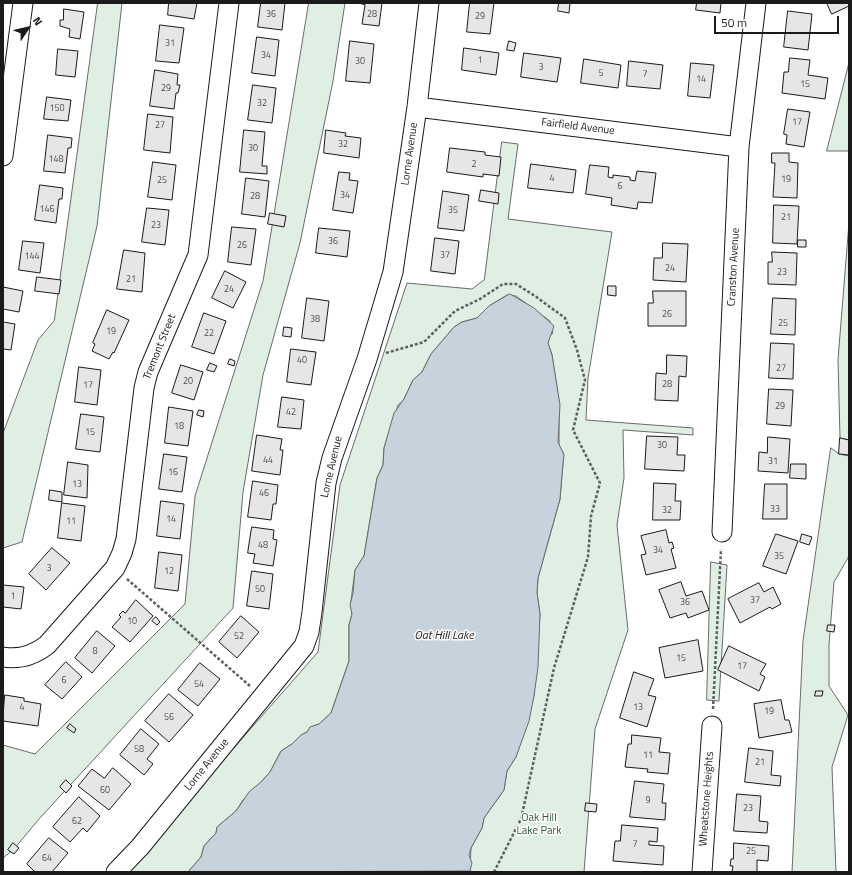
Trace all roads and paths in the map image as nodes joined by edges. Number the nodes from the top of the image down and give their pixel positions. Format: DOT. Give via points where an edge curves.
graph roads {
  1 [pos="23,3"];
  2 [pos="229,3"];
  3 [pos="429,3"];
  4 [pos="756,3"];
  5 [pos="10,54"];
  6 [pos="417,107"];
  7 [pos="739,147"];
  8 [pos="3,156"];
  9 [pos="367,359"];
  10 [pos="722,532"];
  11 [pos="115,568"];
  12 [pos="3,657"];
  13 [pos="263,697"];
  14 [pos="712,726"];
  15 [pos="116,872"];
  16 [pos="494,872"];
  17 [pos="702,872"];
  1 -- 5 [label="street"];
  2 -- 11 [label="street, Tremont Street" via="198,255 150,367 144,388 126,539"];
  3 -- 6 [label="street, Lorne Avenue"];
  4 -- 7 [label="street, Cranston Avenue"];
  5 -- 8 [label="street"];
  6 -- 7 [label="street, Fairfield Avenue"];
  6 -- 9 [label="street, Lorne Avenue" via="393,272"];
  7 -- 10 [label="street, Cranston Avenue"];
  9 -- 13 [label="street, Lorne Avenue" via="342,426 326,483 308,632 304,646"];
  9 -- 16 [label="path" via="424,342 455,311 503,284 516,284 565,318 585,380 573,430 600,483 591,516 588,557 554,668 521,819"];
  10 -- 14 [label="path"];
  11 -- 12 [label="street, Tremont Street" via="47,645 35,654 18,658"];
  11 -- 13 [label="path"];
  13 -- 15 [label="street, Lorne Avenue" via="140,847"];
  14 -- 17 [label="street, Wheatstone Heights"];
}
